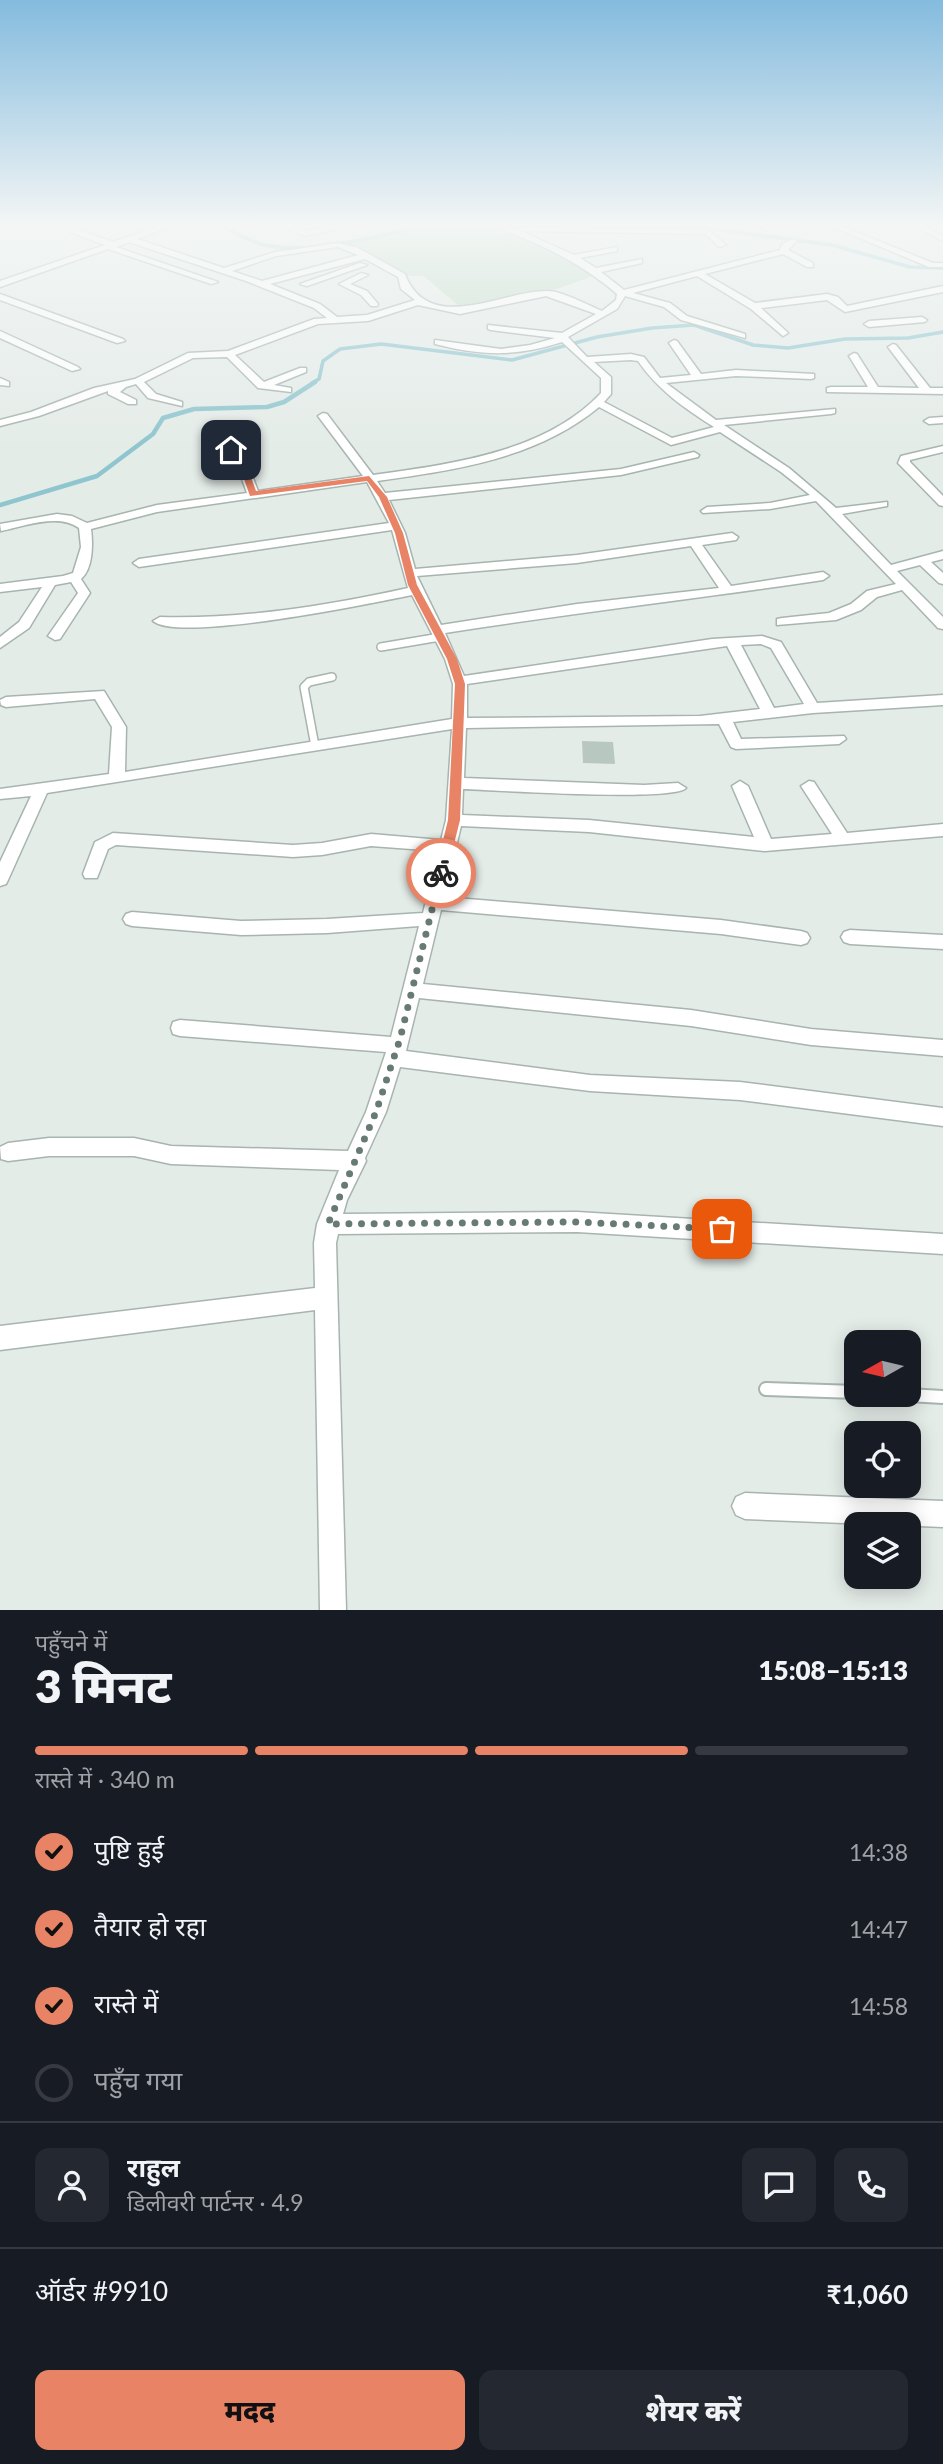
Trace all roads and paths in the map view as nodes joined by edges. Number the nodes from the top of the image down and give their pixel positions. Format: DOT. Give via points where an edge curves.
graph roads {
  1 [pos="6,299"];
  2 [pos="299,299"];
  3 [pos="370,299"];
  4 [pos="419,299"];
  5 [pos="516,299"];
  6 [pos="562,299"];
  7 [pos="620,299"];
  8 [pos="645,299"];
  9 [pos="743,299"];
  10 [pos="817,299"];
  11 [pos="835,299"];
  12 [pos="892,299"];
  13 [pos="423,302"];
  14 [pos="374,304"];
  15 [pos="755,306"];
  16 [pos="852,307"];
  17 [pos="603,314"];
  18 [pos="333,318"];
  19 [pos="922,320"];
  20 [pos="491,327"];
  21 [pos="783,333"];
  22 [pos="0,334"];
  23 [pos="742,336"];
  24 [pos="120,341"];
  25 [pos="565,341"];
  26 [pos="438,342"];
  27 [pos="674,342"];
  28 [pos="893,347"];
  29 [pos="229,354"];
  30 [pos="853,356"];
  31 [pos="588,360"];
  32 [pos="75,369"];
  33 [pos="303,370"];
  34 [pos="811,376"];
  35 [pos="698,377"];
  36 [pos="657,381"];
  37 [pos="134,382"];
  38 [pos="262,386"];
  39 [pos="287,390"];
  40 [pos="831,390"];
  41 [pos="875,390"];
  42 [pos="943,391"];
  43 [pos="928,392"];
  44 [pos="132,402"];
  45 [pos="599,403"];
  46 [pos="178,404"];
  47 [pos="831,411"];
  48 [pos="323,416"];
  49 [pos="15,420"];
  50 [pos="929,421"];
  51 [pos="943,421"];
  52 [pos="0,423"];
  53 [pos="719,426"];
  54 [pos="0,438"];
  55 [pos="943,450"];
  56 [pos="209,453"];
  57 [pos="694,455"];
  58 [pos="369,478"];
  59 [pos="253,494"];
  60 [pos="383,497"];
  61 [pos="819,497"];
  62 [pos="943,503"];
  63 [pos="883,504"];
  64 [pos="707,510"];
  65 [pos="833,512"];
  66 [pos="396,526"];
  67 [pos="1,527"];
  68 [pos="85,527"];
  69 [pos="732,537"];
  70 [pos="695,543"];
  71 [pos="943,555"];
  72 [pos="923,561"];
  73 [pos="138,563"];
  74 [pos="889,569"];
  75 [pos="823,576"];
  76 [pos="74,578"];
  77 [pos="943,580"];
  78 [pos="412,581"];
  79 [pos="51,582"];
  80 [pos="905,586"];
  81 [pos="0,588"];
  82 [pos="728,591"];
  83 [pos="160,621"];
  84 [pos="782,622"];
  85 [pos="943,625"];
  86 [pos="439,633"];
  87 [pos="55,636"];
  88 [pos="732,642"];
  89 [pos="0,644"];
  90 [pos="381,647"];
  91 [pos="332,677"];
  92 [pos="459,681"];
  93 [pos="943,700"];
  94 [pos="6,702"];
  95 [pos="813,708"];
  96 [pos="770,713"];
  97 [pos="724,719"];
  98 [pos="459,723"];
  99 [pos="839,739"];
  100 [pos="315,746"];
  101 [pos="117,777"];
  102 [pos="456,783"];
  103 [pos="740,786"];
  104 [pos="809,786"];
  105 [pos="42,788"];
  106 [pos="678,788"];
  107 [pos="0,794"];
  108 [pos="454,820"];
  109 [pos="943,830"];
  110 [pos="844,839"];
  111 [pos="765,845"];
  112 [pos="448,846"];
  113 [pos="91,874"];
  114 [pos="0,880"];
  115 [pos="432,911"];
  116 [pos="132,919"];
  117 [pos="801,937"];
  118 [pos="850,937"];
  119 [pos="943,942"];
  120 [pos="412,990"];
  121 [pos="180,1028"];
  122 [pos="943,1048"];
  123 [pos="395,1052"];
  124 [pos="943,1117"];
  125 [pos="8,1152"];
  126 [pos="356,1161"];
  127 [pos="328,1224"];
  128 [pos="943,1244"];
  129 [pos="325,1298"];
  130 [pos="0,1338"];
  131 [pos="766,1389"];
  132 [pos="844,1392"];
  133 [pos="921,1396"];
  134 [pos="943,1397"];
  135 [pos="745,1506"];
  136 [pos="943,1514"];
  137 [pos="333,1610"];
  1 -- 24 [label="street"];
  2 -- 18 [label="street"];
  3 -- 14 [label="street"];
  4 -- 13 [label="street"];
  5 -- 13 [label="street" via="460,311"];
  6 -- 17 [label="street"];
  7 -- 17 [label="street"];
  8 -- 23 [label="street" via="667,305 684,318"];
  9 -- 15 [label="street"];
  10 -- 15 [label="street"];
  11 -- 16 [label="street" via="845,309"];
  12 -- 16 [label="street"];
  13 -- 18 [label="street" via="368,318"];
  15 -- 21 [label="street"];
  16 -- 19 [label="street" via="872,327"];
  17 -- 25 [label="street" via="568,331"];
  18 -- 29 [label="street"];
  20 -- 25 [label="street"];
  22 -- 32 [label="street"];
  25 -- 26 [label="street" via="488,353"];
  25 -- 31 [label="street"];
  27 -- 35 [label="street"];
  28 -- 43 [label="street"];
  29 -- 37 [label="street" via="191,355"];
  29 -- 38 [label="street"];
  30 -- 41 [label="street"];
  31 -- 36 [label="street" via="637,357"];
  31 -- 45 [label="street" via="608,384"];
  33 -- 38 [label="street"];
  34 -- 35 [label="street" via="736,373"];
  35 -- 36 [label="street"];
  36 -- 53 [label="street"];
  37 -- 44 [label="street" via="112,392"];
  37 -- 46 [label="street" via="147,393"];
  37 -- 49 [label="street"];
  38 -- 39 [label="street"];
  40 -- 41 [label="street"];
  41 -- 43 [label="street"];
  42 -- 43 [label="street"];
  45 -- 53 [label="street" via="671,442"];
  45 -- 58 [label="street" via="544,438 501,455"];
  47 -- 53 [label="street"];
  48 -- 58 [label="street"];
  49 -- 52 [label="street"];
  49 -- 54 [label="street"];
  50 -- 51 [label="street"];
  53 -- 61 [label="street"];
  55 -- 62 [label="street" via="905,458 904,463"];
  56 -- 59 [label="street" via="238,452"];
  57 -- 60 [label="street" via="621,472"];
  58 -- 59 [label="street"];
  58 -- 60 [label="street"];
  59 -- 68 [label="street" via="157,509"];
  60 -- 66 [label="street"];
  61 -- 64 [label="street"];
  61 -- 65 [label="street"];
  63 -- 65 [label="street"];
  65 -- 74 [label="street"];
  66 -- 73 [label="street"];
  66 -- 78 [label="street"];
  67 -- 68 [label="street" via="58,518 73,519"];
  68 -- 76 [label="street" via="82,572"];
  69 -- 70 [label="street"];
  70 -- 78 [label="street"];
  70 -- 82 [label="street"];
  71 -- 72 [label="street"];
  72 -- 74 [label="street"];
  72 -- 77 [label="street"];
  74 -- 80 [label="street"];
  75 -- 82 [label="street"];
  76 -- 79 [label="street"];
  76 -- 87 [label="street" via="84,593"];
  78 -- 83 [label="street" via="322,611 222,623"];
  78 -- 86 [label="street"];
  79 -- 81 [label="street"];
  79 -- 89 [label="street" via="24,625"];
  80 -- 84 [label="street" via="872,594 856,607 831,617"];
  80 -- 85 [label="street"];
  82 -- 86 [label="street" via="577,608"];
  86 -- 90 [label="lane"];
  86 -- 92 [label="street"];
  88 -- 92 [label="street"];
  88 -- 95 [label="street" via="762,640 776,645"];
  88 -- 96 [label="street"];
  91 -- 100 [label="lane" via="304,687"];
  92 -- 98 [label="street"];
  93 -- 95 [label="street"];
  94 -- 101 [label="street" via="99,694 119,727"];
  95 -- 96 [label="street"];
  96 -- 97 [label="street"];
  97 -- 98 [label="street"];
  97 -- 99 [label="street" via="736,744"];
  98 -- 100 [label="street"];
  98 -- 102 [label="street"];
  100 -- 101 [label="street"];
  101 -- 105 [label="street"];
  102 -- 106 [label="street"];
  102 -- 108 [label="street"];
  103 -- 111 [label="street"];
  104 -- 110 [label="street"];
  105 -- 107 [label="street"];
  105 -- 114 [label="street"];
  108 -- 111 [label="street" via="589,827"];
  108 -- 112 [label="street"];
  109 -- 110 [label="street"];
  110 -- 111 [label="street"];
  112 -- 113 [label="street" via="371,840 293,851 113,839 101,846"];
  112 -- 115 [label="street"];
  115 -- 116 [label="street" via="327,926 241,928"];
  115 -- 117 [label="street" via="722,927"];
  115 -- 120 [label="street"];
  118 -- 119 [label="street"];
  120 -- 122 [label="street"];
  120 -- 123 [label="street"];
  121 -- 123 [label="street"];
  123 -- 124 [label="street" via="590,1083 740,1091"];
  123 -- 126 [label="street"];
  125 -- 126 [label="street" via="122,1147 170,1155"];
  126 -- 127 [label="street"];
  127 -- 128 [label="street" via="577,1222"];
  127 -- 129 [label="street"];
  129 -- 130 [label="street"];
  129 -- 137 [label="street"];
  131 -- 132 [label="lane"];
  133 -- 134 [label="lane"];
  135 -- 136 [label="street"];
}
